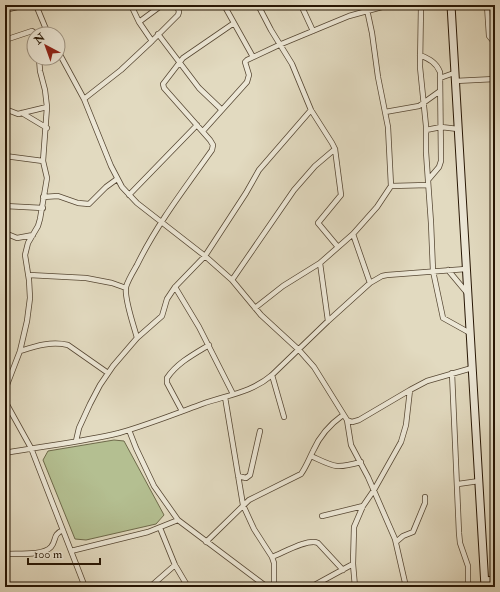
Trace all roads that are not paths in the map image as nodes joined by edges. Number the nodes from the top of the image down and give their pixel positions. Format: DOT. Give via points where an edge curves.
graph roads {
  1 [pos="25,5"];
  2 [pos="36,5"];
  3 [pos="131,5"];
  4 [pos="162,5"];
  5 [pos="177,5"];
  6 [pos="224,5"];
  7 [pos="258,5"];
  8 [pos="301,5"];
  9 [pos="366,5"];
  10 [pos="389,5"];
  11 [pos="421,5"];
  12 [pos="451,5"];
  13 [pos="487,5"];
  14 [pos="5,9"];
  15 [pos="368,12"];
  16 [pos="495,20"];
  17 [pos="488,21"];
  18 [pos="139,22"];
  19 [pos="234,23"];
  20 [pos="45,26"];
  21 [pos="313,31"];
  22 [pos="26,33"];
  23 [pos="158,34"];
  24 [pos="5,40"];
  25 [pos="152,41"];
  26 [pos="495,41"];
  27 [pos="279,45"];
  28 [pos="420,55"];
  29 [pos="253,57"];
  30 [pos="180,62"];
  31 [pos="66,65"];
  32 [pos="40,66"];
  33 [pos="454,73"];
  34 [pos="440,78"];
  35 [pos="495,79"];
  36 [pos="455,81"];
  37 [pos="440,91"];
  38 [pos="84,98"];
  39 [pos="423,104"];
  40 [pos="47,107"];
  41 [pos="5,109"];
  42 [pos="222,110"];
  43 [pos="310,110"];
  44 [pos="385,112"];
  45 [pos="22,113"];
  46 [pos="197,125"];
  47 [pos="441,127"];
  48 [pos="47,128"];
  49 [pos="458,129"];
  50 [pos="426,130"];
  51 [pos="202,131"];
  52 [pos="335,148"];
  53 [pos="5,156"];
  54 [pos="43,161"];
  55 [pos="117,179"];
  56 [pos="428,183"];
  57 [pos="391,186"];
  58 [pos="129,196"];
  59 [pos="44,197"];
  60 [pos="5,206"];
  61 [pos="43,208"];
  62 [pos="161,222"];
  63 [pos="5,233"];
  64 [pos="33,234"];
  65 [pos="353,234"];
  66 [pos="338,247"];
  67 [pos="205,256"];
  68 [pos="320,263"];
  69 [pos="466,269"];
  70 [pos="448,270"];
  71 [pos="432,272"];
  72 [pos="29,275"];
  73 [pos="232,280"];
  74 [pos="370,283"];
  75 [pos="175,287"];
  76 [pos="126,288"];
  77 [pos="468,294"];
  78 [pos="255,308"];
  79 [pos="328,321"];
  80 [pos="470,333"];
  81 [pos="137,338"];
  82 [pos="209,345"];
  83 [pos="20,350"];
  84 [pos="299,350"];
  85 [pos="472,368"];
  86 [pos="108,373"];
  87 [pos="452,373"];
  88 [pos="272,375"];
  89 [pos="5,390"];
  90 [pos="410,390"];
  91 [pos="233,394"];
  92 [pos="225,397"];
  93 [pos="5,400"];
  94 [pos="182,412"];
  95 [pos="343,415"];
  96 [pos="284,417"];
  97 [pos="347,420"];
  98 [pos="128,430"];
  99 [pos="260,431"];
  100 [pos="76,441"];
  101 [pos="31,448"];
  102 [pos="5,453"];
  103 [pos="311,456"];
  104 [pos="361,462"];
  105 [pos="238,476"];
  106 [pos="479,482"];
  107 [pos="458,484"];
  108 [pos="374,490"];
  109 [pos="425,497"];
  110 [pos="243,505"];
  111 [pos="363,506"];
  112 [pos="322,516"];
  113 [pos="178,520"];
  114 [pos="160,528"];
  115 [pos="63,530"];
  116 [pos="206,542"];
  117 [pos="396,542"];
  118 [pos="71,551"];
  119 [pos="5,554"];
  120 [pos="272,557"];
  121 [pos="353,564"];
  122 [pos="175,565"];
  123 [pos="343,570"];
  124 [pos="495,580"];
  125 [pos="485,584"];
  126 [pos="85,587"];
  127 [pos="150,587"];
  128 [pos="188,587"];
  129 [pos="267,587"];
  130 [pos="274,587"];
  131 [pos="311,587"];
  132 [pos="355,587"];
  133 [pos="406,587"];
  134 [pos="468,587"];
  1 -- 14 [label="street"];
  2 -- 20 [label="street"];
  3 -- 18 [label="street"];
  4 -- 18 [label="street"];
  5 -- 23 [label="street" via="178,15"];
  6 -- 19 [label="street"];
  7 -- 27 [label="street"];
  8 -- 21 [label="street"];
  9 -- 15 [label="street"];
  10 -- 15 [label="street"];
  11 -- 28 [label="street"];
  12 -- 33 [label="main road"];
  13 -- 17 [label="street"];
  15 -- 21 [label="street" via="349,16"];
  15 -- 44 [label="street"];
  16 -- 17 [label="street"];
  17 -- 26 [label="street" via="489,36"];
  18 -- 25 [label="street"];
  19 -- 29 [label="street"];
  19 -- 30 [label="street"];
  21 -- 27 [label="street"];
  22 -- 24 [label="street"];
  23 -- 25 [label="street"];
  23 -- 30 [label="street"];
  25 -- 38 [label="street" via="121,70"];
  27 -- 29 [label="street"];
  27 -- 43 [label="street" via="292,64"];
  28 -- 34 [label="street" via="436,64"];
  28 -- 39 [label="street"];
  29 -- 42 [label="street" via="246,61 248,79"];
  30 -- 42 [label="street" via="199,88"];
  30 -- 46 [label="street" via="163,86"];
  31 -- 38 [label="street"];
  32 -- 40 [label="street"];
  33 -- 34 [label="street"];
  33 -- 36 [label="main road"];
  34 -- 37 [label="street"];
  35 -- 36 [label="street"];
  36 -- 49 [label="main road"];
  37 -- 39 [label="street"];
  37 -- 47 [label="street"];
  38 -- 55 [label="street"];
  39 -- 44 [label="street"];
  39 -- 50 [label="street"];
  40 -- 45 [label="street"];
  40 -- 48 [label="street"];
  41 -- 45 [label="street"];
  42 -- 51 [label="street"];
  43 -- 52 [label="street"];
  43 -- 67 [label="street" via="259,170"];
  44 -- 57 [label="street"];
  45 -- 48 [label="street"];
  46 -- 51 [label="street"];
  46 -- 58 [label="street"];
  47 -- 49 [label="street"];
  47 -- 50 [label="street"];
  47 -- 56 [label="street" via="441,164"];
  48 -- 54 [label="street"];
  49 -- 69 [label="main road"];
  50 -- 56 [label="street"];
  51 -- 62 [label="street" via="213,148"];
  52 -- 66 [label="street" via="341,194 318,223"];
  52 -- 73 [label="street" via="294,190"];
  53 -- 54 [label="street"];
  54 -- 59 [label="street" via="47,178"];
  55 -- 58 [label="street"];
  55 -- 59 [label="street" via="89,204 58,196"];
  56 -- 57 [label="street"];
  56 -- 71 [label="street"];
  57 -- 65 [label="street" via="377,207"];
  58 -- 62 [label="street"];
  59 -- 61 [label="street"];
  60 -- 61 [label="street"];
  61 -- 64 [label="street"];
  62 -- 67 [label="street"];
  62 -- 76 [label="street"];
  63 -- 64 [label="street" via="17,238"];
  64 -- 72 [label="street" via="25,254"];
  65 -- 66 [label="street"];
  65 -- 74 [label="street"];
  66 -- 68 [label="street"];
  67 -- 73 [label="street"];
  67 -- 75 [label="street"];
  68 -- 78 [label="street" via="283,286"];
  68 -- 79 [label="street"];
  69 -- 70 [label="street"];
  69 -- 77 [label="main road"];
  70 -- 71 [label="street"];
  70 -- 77 [label="street"];
  71 -- 74 [label="street" via="382,276"];
  71 -- 80 [label="street" via="443,318"];
  72 -- 76 [label="street" via="86,278"];
  72 -- 83 [label="street" via="29,310"];
  73 -- 78 [label="street"];
  74 -- 79 [label="street"];
  75 -- 81 [label="street" via="162,316"];
  75 -- 82 [label="street"];
  76 -- 81 [label="street"];
  77 -- 80 [label="main road"];
  78 -- 84 [label="street"];
  79 -- 84 [label="street"];
  80 -- 85 [label="main road"];
  81 -- 86 [label="street"];
  82 -- 91 [label="street"];
  82 -- 94 [label="street" via="185,360 167,378"];
  83 -- 86 [label="street" via="60,343"];
  83 -- 89 [label="street"];
  84 -- 88 [label="street"];
  84 -- 95 [label="street" via="320,374"];
  85 -- 87 [label="street"];
  85 -- 106 [label="main road"];
  86 -- 100 [label="street" via="90,404"];
  87 -- 90 [label="street"];
  87 -- 107 [label="street"];
  88 -- 91 [label="street" via="257,386"];
  88 -- 96 [label="street"];
  90 -- 97 [label="street" via="359,420"];
  90 -- 108 [label="street" via="406,425 401,442"];
  91 -- 92 [label="street"];
  92 -- 94 [label="street"];
  92 -- 105 [label="street"];
  93 -- 101 [label="street"];
  94 -- 98 [label="street"];
  95 -- 97 [label="street"];
  95 -- 103 [label="street" via="325,430"];
  97 -- 104 [label="street" via="351,445"];
  98 -- 100 [label="street"];
  98 -- 113 [label="street" via="154,486"];
  99 -- 105 [label="street" via="250,475 246,478"];
  100 -- 101 [label="street"];
  101 -- 102 [label="street"];
  101 -- 115 [label="street"];
  103 -- 104 [label="street" via="340,467"];
  103 -- 110 [label="street" via="301,474 257,495"];
  104 -- 108 [label="street"];
  105 -- 110 [label="street"];
  106 -- 107 [label="street"];
  106 -- 125 [label="main road"];
  107 -- 134 [label="street" via="460,543 468,566"];
  108 -- 111 [label="street"];
  108 -- 117 [label="street"];
  109 -- 117 [label="street" via="413,532"];
  110 -- 116 [label="street"];
  110 -- 120 [label="street" via="254,529"];
  111 -- 112 [label="street"];
  111 -- 121 [label="street" via="354,527"];
  113 -- 114 [label="street"];
  113 -- 116 [label="street"];
  114 -- 118 [label="street"];
  114 -- 122 [label="street"];
  115 -- 118 [label="street"];
  115 -- 119 [label="street" via="55,536 52,546 44,551"];
  116 -- 129 [label="street"];
  117 -- 133 [label="street"];
  118 -- 126 [label="street"];
  120 -- 123 [label="street" via="303,544 315,542"];
  120 -- 130 [label="street"];
  121 -- 123 [label="street"];
  121 -- 132 [label="street"];
  122 -- 127 [label="street"];
  122 -- 128 [label="street"];
  123 -- 131 [label="street"];
  124 -- 125 [label="main road"];
}
